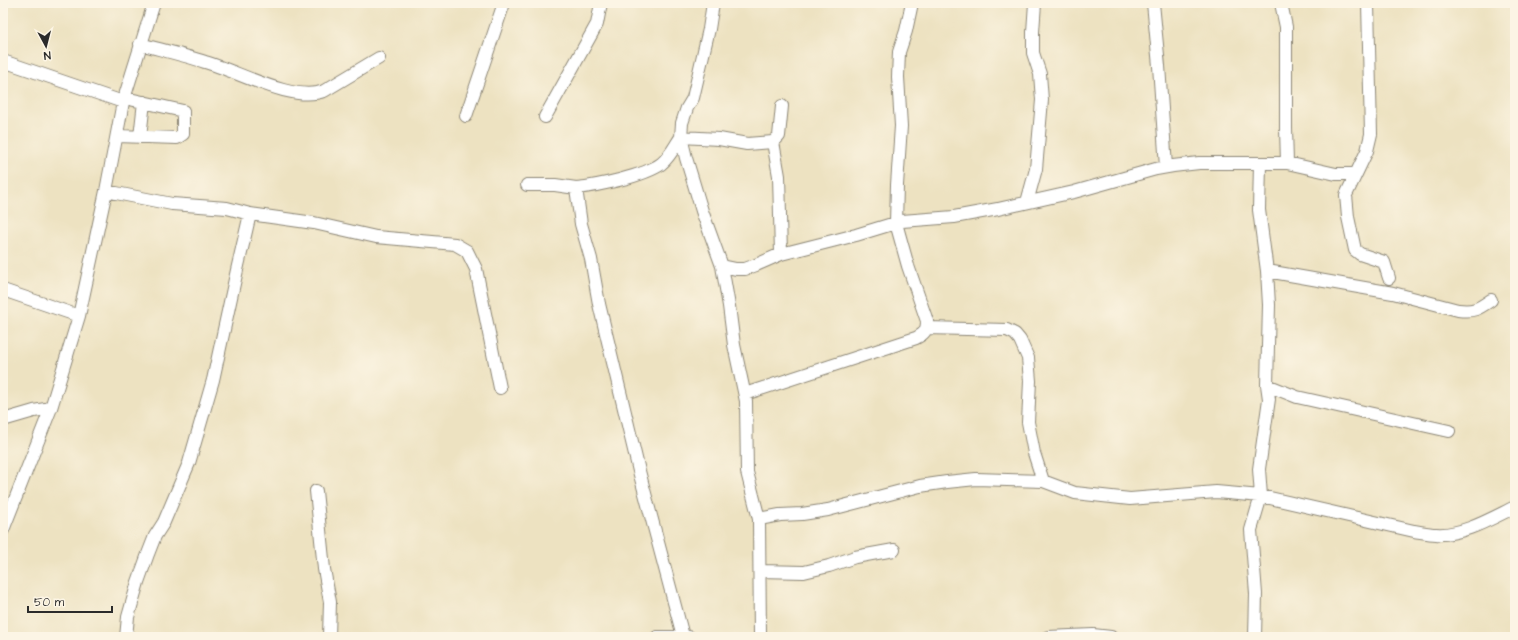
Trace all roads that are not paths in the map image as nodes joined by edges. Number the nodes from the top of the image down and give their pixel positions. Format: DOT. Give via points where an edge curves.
graph roads {
  1 [pos="154,3"];
  2 [pos="504,3"];
  3 [pos="601,3"];
  4 [pos="713,3"];
  5 [pos="912,3"];
  6 [pos="1035,3"];
  7 [pos="1153,3"];
  8 [pos="1281,3"];
  9 [pos="1368,3"];
  10 [pos="140,44"];
  11 [pos="379,58"];
  12 [pos="3,61"];
  13 [pos="124,100"];
  14 [pos="144,102"];
  15 [pos="782,106"];
  16 [pos="466,116"];
  17 [pos="545,117"];
  18 [pos="117,136"];
  19 [pos="681,136"];
  20 [pos="140,137"];
  21 [pos="773,142"];
  22 [pos="1260,163"];
  23 [pos="1287,163"];
  24 [pos="1166,167"];
  25 [pos="1355,174"];
  26 [pos="527,185"];
  27 [pos="576,188"];
  28 [pos="106,191"];
  29 [pos="1027,202"];
  30 [pos="250,214"];
  31 [pos="896,223"];
  32 [pos="781,254"];
  33 [pos="722,266"];
  34 [pos="1267,271"];
  35 [pos="1389,278"];
  36 [pos="3,290"];
  37 [pos="1491,300"];
  38 [pos="79,316"];
  39 [pos="927,328"];
  40 [pos="1267,385"];
  41 [pos="500,388"];
  42 [pos="745,394"];
  43 [pos="51,408"];
  44 [pos="3,420"];
  45 [pos="1449,431"];
  46 [pos="1044,481"];
  47 [pos="316,491"];
  48 [pos="1261,496"];
  49 [pos="1515,507"];
  50 [pos="759,519"];
  51 [pos="3,530"];
  52 [pos="894,550"];
  53 [pos="760,571"];
  54 [pos="687,636"];
  55 [pos="126,637"];
  56 [pos="329,637"];
  57 [pos="657,637"];
  58 [pos="760,637"];
  59 [pos="1048,637"];
  60 [pos="1111,637"];
  61 [pos="1256,637"];
  1 -- 10 [label="street"];
  2 -- 16 [label="street"];
  3 -- 17 [label="street" via="597,24"];
  4 -- 19 [label="street" via="693,98 684,115"];
  5 -- 31 [label="street" via="899,52 901,126"];
  6 -- 29 [label="street" via="1033,53 1040,74 1042,100 1036,169"];
  7 -- 24 [label="street"];
  8 -- 23 [label="street" via="1286,27"];
  9 -- 25 [label="street" via="1370,134 1367,151"];
  10 -- 11 [label="street" via="206,62 287,92 315,94"];
  10 -- 13 [label="street"];
  12 -- 13 [label="street"];
  13 -- 14 [label="street"];
  13 -- 18 [label="street"];
  14 -- 20 [label="street"];
  14 -- 20 [label="street" via="184,110 183,134 177,138"];
  15 -- 21 [label="street" via="779,136"];
  18 -- 20 [label="street"];
  18 -- 28 [label="street"];
  19 -- 21 [label="street" via="747,144"];
  19 -- 27 [label="street" via="670,155 651,170 593,186"];
  19 -- 33 [label="street" via="702,211"];
  21 -- 32 [label="street" via="779,176"];
  22 -- 23 [label="street"];
  22 -- 24 [label="street" via="1199,163"];
  22 -- 34 [label="street" via="1259,210"];
  23 -- 25 [label="street" via="1336,174"];
  24 -- 29 [label="street"];
  25 -- 35 [label="street" via="1346,195 1353,246 1360,254 1384,262"];
  26 -- 27 [label="street"];
  27 -- 54 [label="street" via="581,224 639,472"];
  28 -- 30 [label="street" via="172,204 227,208"];
  28 -- 38 [label="street"];
  29 -- 31 [label="street" via="969,214"];
  30 -- 41 [label="street" via="314,223 376,237 455,244 467,251 476,269"];
  30 -- 55 [label="street" via="207,403 184,475 140,575 128,617"];
  31 -- 32 [label="street" via="856,236"];
  31 -- 39 [label="street"];
  32 -- 33 [label="street" via="745,269"];
  33 -- 42 [label="street" via="734,345"];
  34 -- 37 [label="street" via="1393,293 1469,312"];
  34 -- 40 [label="street"];
  36 -- 38 [label="street"];
  38 -- 43 [label="street"];
  39 -- 42 [label="street" via="924,334 916,338"];
  39 -- 46 [label="street" via="1007,330 1020,340 1028,358 1028,422 1034,453"];
  40 -- 45 [label="street" via="1297,397"];
  40 -- 48 [label="street" via="1269,399 1259,469"];
  42 -- 50 [label="street" via="747,472"];
  43 -- 44 [label="street" via="34,410"];
  43 -- 51 [label="street"];
  46 -- 48 [label="street" via="1075,493 1130,499 1216,492"];
  46 -- 50 [label="street" via="976,479 946,482 920,486 828,510"];
  47 -- 56 [label="street" via="330,602"];
  48 -- 49 [label="street" via="1436,534 1451,534"];
  48 -- 61 [label="street" via="1251,530 1256,594"];
  50 -- 53 [label="street"];
  52 -- 53 [label="street" via="855,557 804,572"];
  53 -- 58 [label="street"];
  54 -- 57 [label="street"];
  59 -- 60 [label="street"];
}
